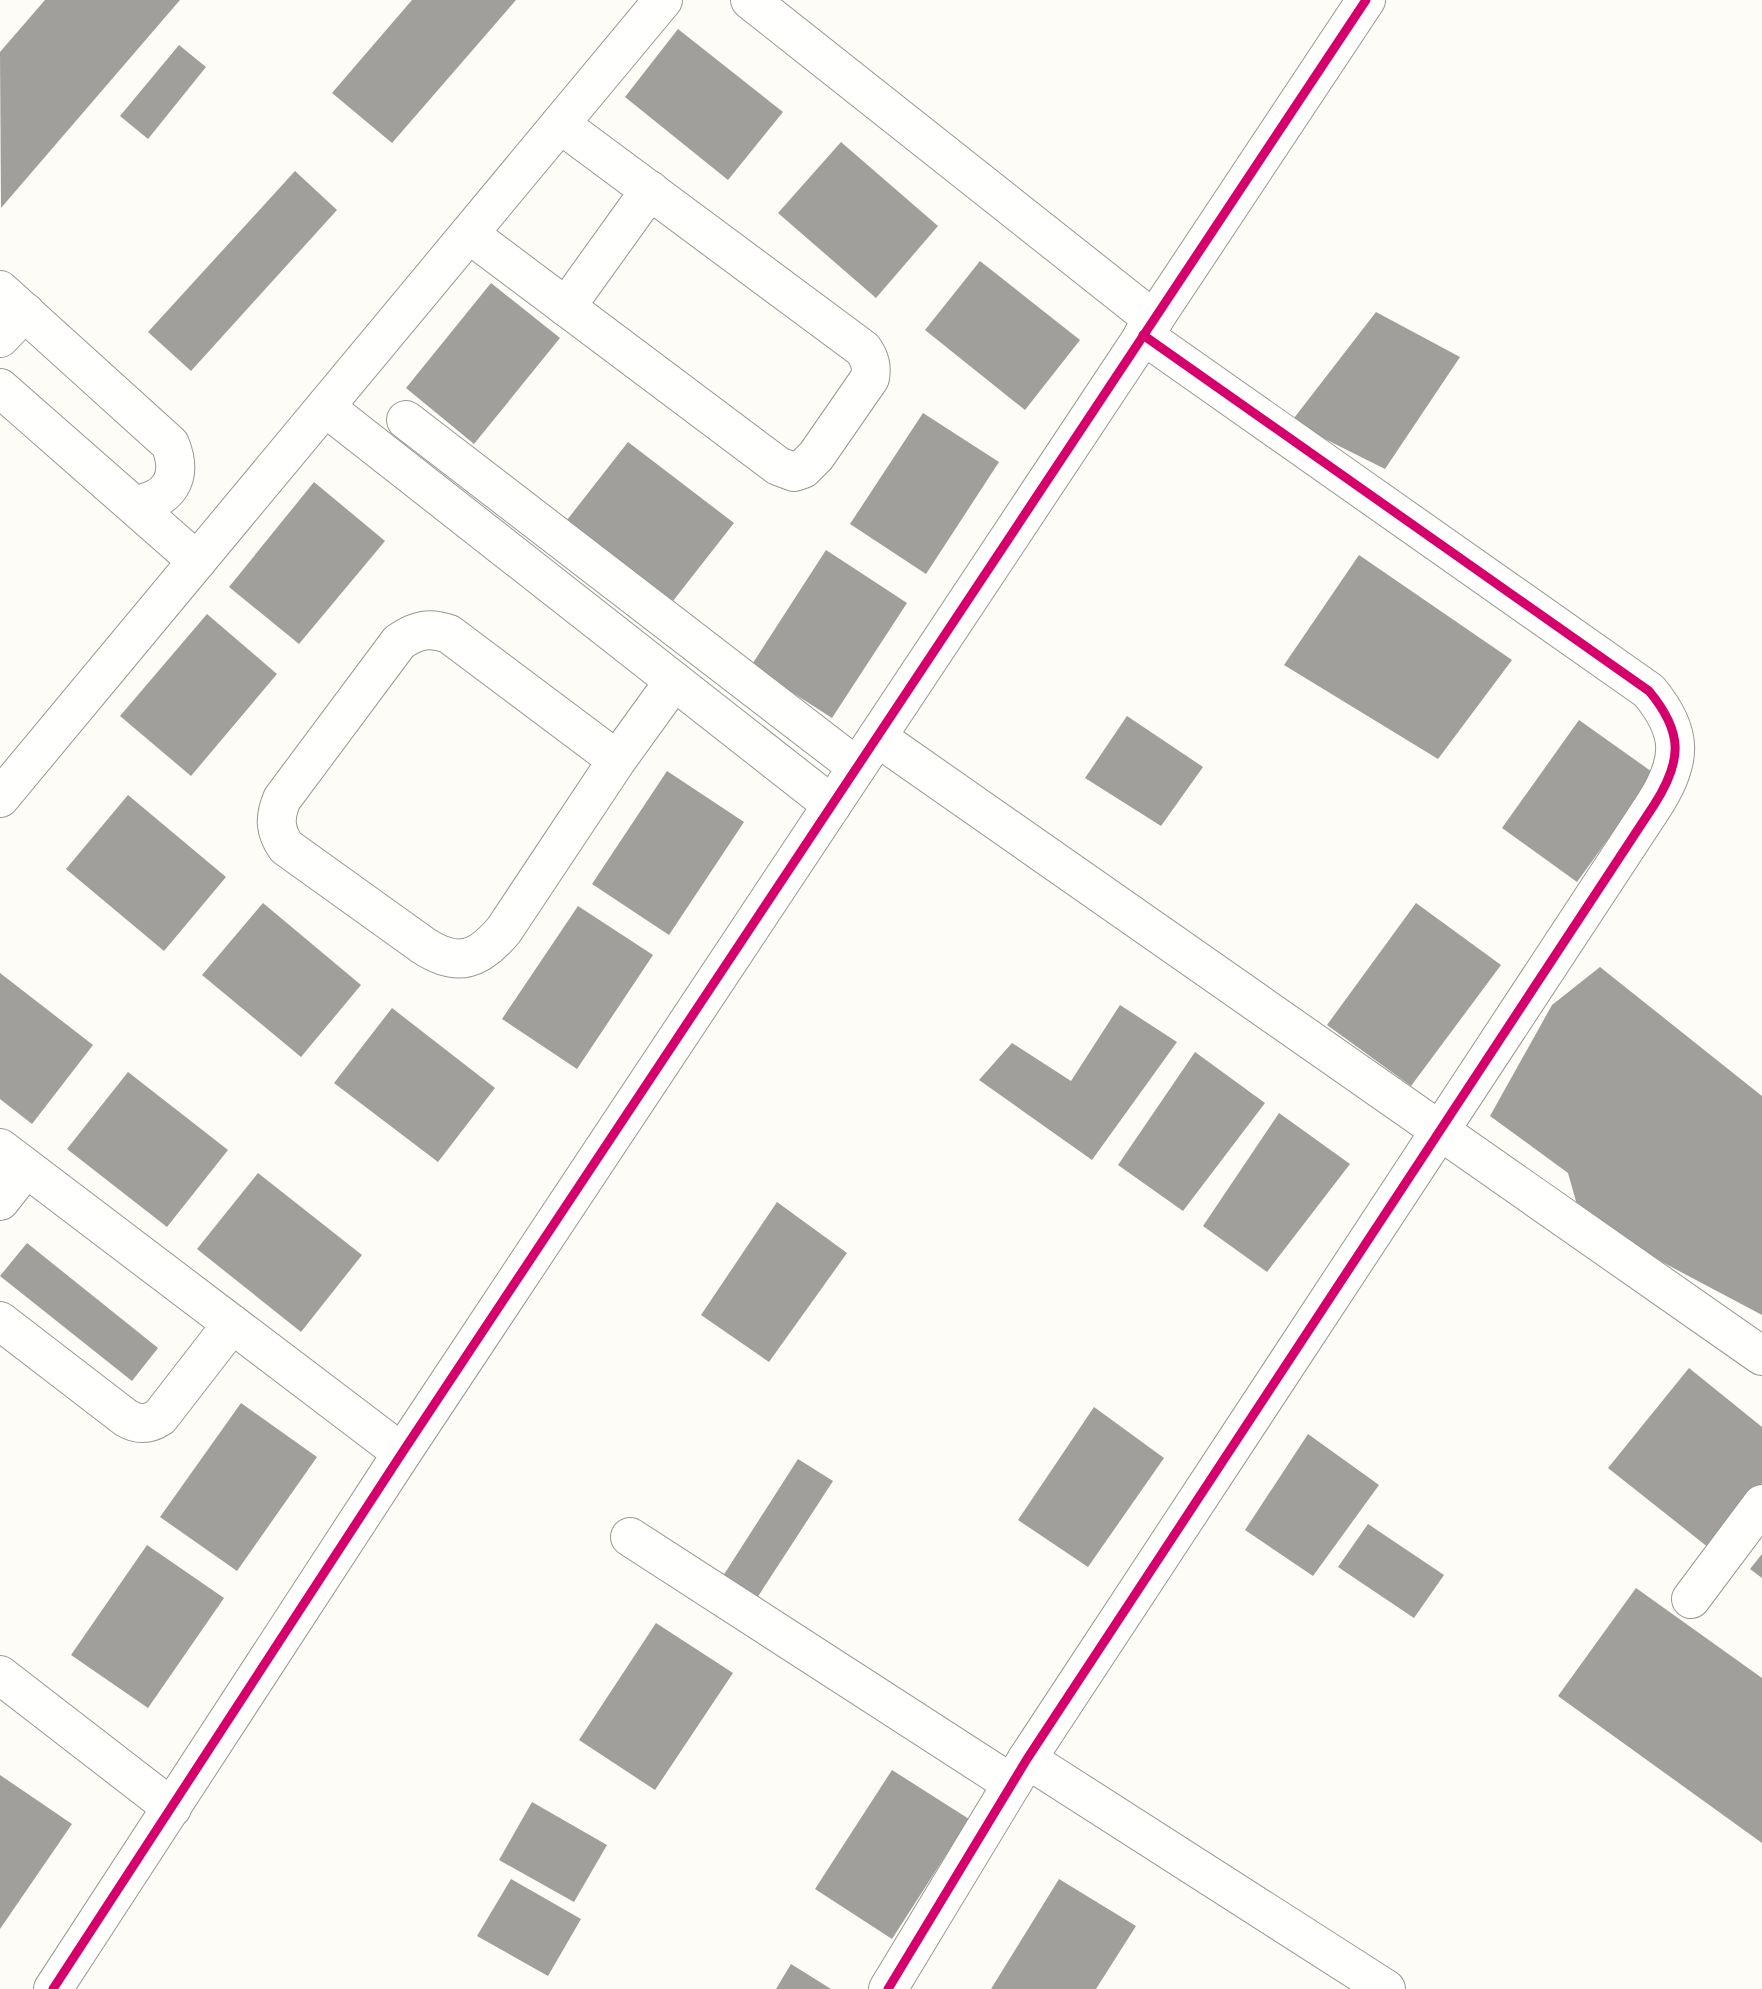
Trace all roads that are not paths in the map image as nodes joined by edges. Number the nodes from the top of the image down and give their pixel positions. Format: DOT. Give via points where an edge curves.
graph roads {
  1 [pos="663,0"];
  2 [pos="750,0"];
  3 [pos="1366,0"];
  4 [pos="560,124"];
  5 [pos="650,190"];
  6 [pos="469,234"];
  7 [pos="566,307"];
  8 [pos="8,313"];
  9 [pos="1149,327"];
  10 [pos="0,388"];
  11 [pos="325,407"];
  12 [pos="406,420"];
  13 [pos="134,505"];
  14 [pos="197,561"];
  15 [pos="674,681"];
  16 [pos="867,752"];
  17 [pos="617,760"];
  18 [pos="0,798"];
  19 [pos="832,805"];
  20 [pos="1440,1130"];
  21 [pos="13,1158"];
  22 [pos="0,1201"];
  23 [pos="0,1321"];
  24 [pos="232,1324"];
  25 [pos="1762,1356"];
  26 [pos="402,1453"];
  27 [pos="1762,1504"];
  28 [pos="629,1537"];
  29 [pos="1690,1599"];
  30 [pos="0,1675"];
  31 [pos="1019,1771"];
  32 [pos="172,1808"];
  33 [pos="53,1989"];
  34 [pos="888,1989"];
  35 [pos="1386,1989"];
  1 -- 4 [label="street"];
  2 -- 9 [label="street"];
  3 -- 9 [label="street"];
  4 -- 5 [label="street"];
  4 -- 6 [label="street"];
  5 -- 7 [label="street"];
  5 -- 7 [label="street" via="855,342 869,358 870,378 816,456 803,470 778,466"];
  6 -- 7 [label="street"];
  6 -- 11 [label="street"];
  8 -- 13 [label="street" via="170,444 176,458 171,486 149,503"];
  9 -- 16 [label="street"];
  9 -- 20 [label="street" via="1649,691 1665,710 1674,734 1675,760 1668,783"];
  10 -- 13 [label="street"];
  11 -- 14 [label="street"];
  11 -- 15 [label="street"];
  12 -- 16 [label="street"];
  13 -- 14 [label="street"];
  14 -- 18 [label="street"];
  15 -- 17 [label="street"];
  15 -- 19 [label="street"];
  16 -- 19 [label="street"];
  16 -- 20 [label="street"];
  17 -- 17 [label="street" via="504,930 477,955 458,960 439,956 286,848 276,824 282,799 399,642 423,630 449,634"];
  19 -- 26 [label="street"];
  20 -- 25 [label="street"];
  20 -- 31 [label="street"];
  21 -- 22 [label="street"];
  21 -- 24 [label="street"];
  23 -- 24 [label="street" via="126,1418 143,1424 160,1417"];
  24 -- 26 [label="street"];
  26 -- 32 [label="street"];
  27 -- 29 [label="street"];
  28 -- 31 [label="street"];
  30 -- 32 [label="street"];
  31 -- 34 [label="street"];
  31 -- 35 [label="street"];
  32 -- 33 [label="street"];
}
